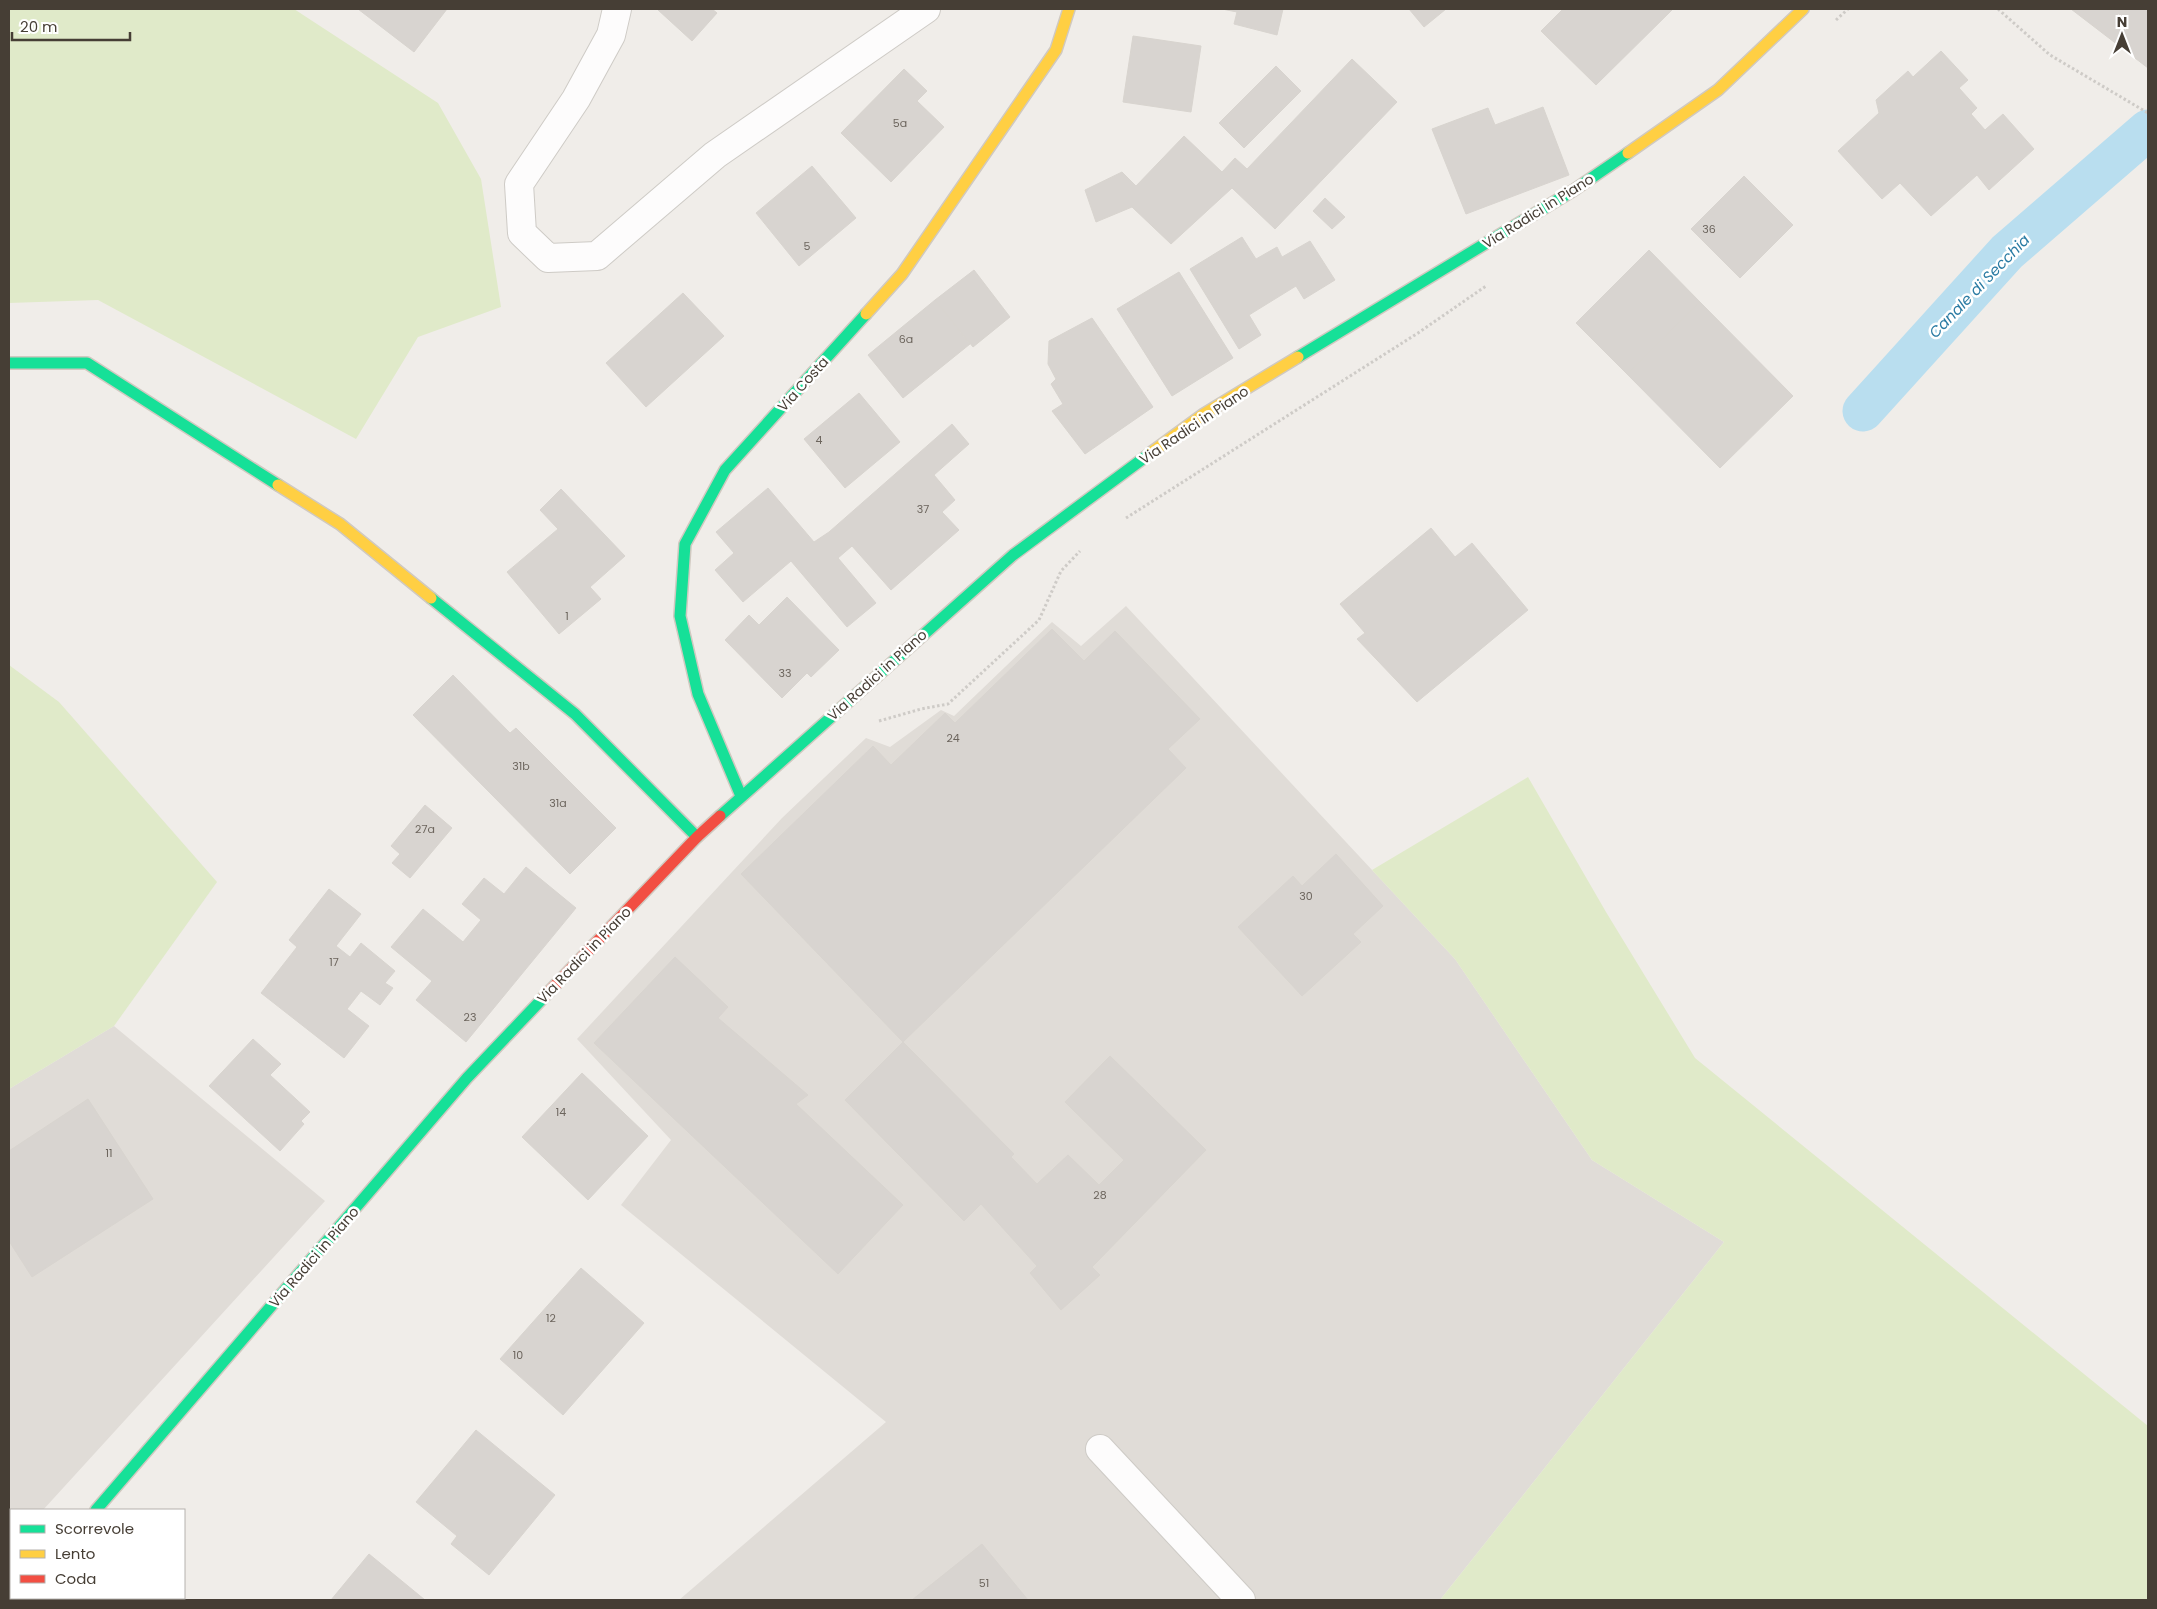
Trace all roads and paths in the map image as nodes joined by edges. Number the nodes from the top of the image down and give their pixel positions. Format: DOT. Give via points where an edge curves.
graph roads {
  1 [pos="618,9"];
  2 [pos="926,9"];
  3 [pos="1069,9"];
  4 [pos="1803,9"];
  5 [pos="1848,9"];
  6 [pos="1998,9"];
  7 [pos="1834,22"];
  8 [pos="2148,113"];
  9 [pos="1493,282"];
  10 [pos="9,363"];
  11 [pos="1123,520"];
  12 [pos="1084,547"];
  13 [pos="871,725"];
  14 [pos="741,796"];
  15 [pos="697,837"];
  16 [pos="1100,1449"];
  17 [pos="97,1509"];
  18 [pos="1240,1600"];
  1 -- 2 [label="street" via="612,35 576,99 519,184 522,233 548,258 597,256 715,155"];
  3 -- 14 [label="street, Via Costa" via="1056,50 902,274 725,470 685,544 680,616 698,694"];
  4 -- 14 [label="street, Via Radici in Piano" via="1718,90 1598,173 1204,414 1013,554"];
  5 -- 7 [label="path"];
  6 -- 8 [label="path" via="2050,56"];
  9 -- 11 [label="path"];
  10 -- 15 [label="street" via="87,363 340,524 575,714"];
  12 -- 13 [label="path" via="1061,572 1039,620 948,704"];
  14 -- 15 [label="street, Via Radici in Piano"];
  15 -- 17 [label="street, Via Radici in Piano" via="467,1078"];
  16 -- 18 [label="street"];
}
